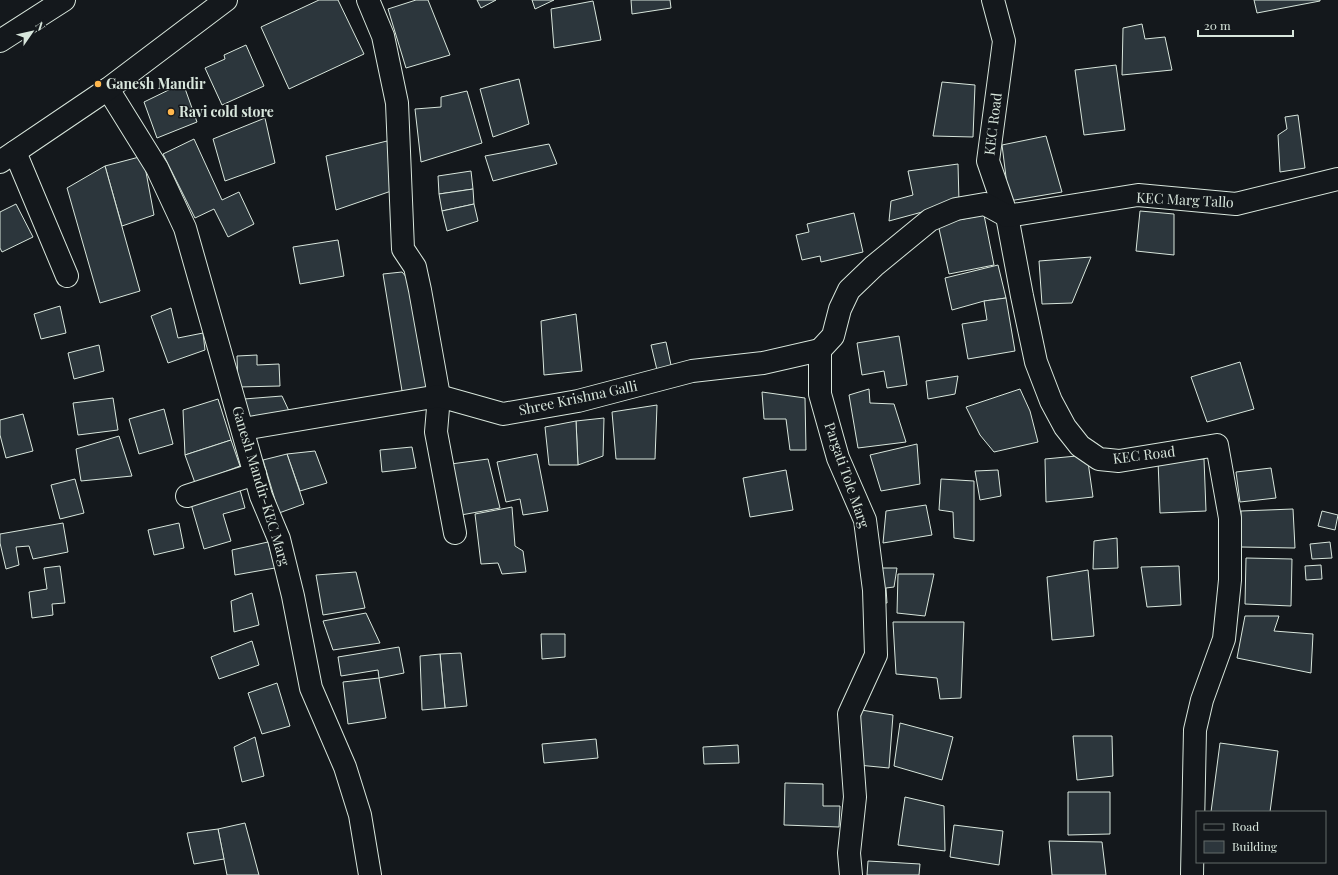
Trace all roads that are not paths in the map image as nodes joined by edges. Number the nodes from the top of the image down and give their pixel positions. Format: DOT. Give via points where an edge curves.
graph roads {
  1 [pos="64,0"];
  2 [pos="226,0"];
  3 [pos="368,0"];
  4 [pos="992,0"];
  5 [pos="0,41"];
  6 [pos="108,89"];
  7 [pos="7,157"];
  8 [pos="1338,179"];
  9 [pos="1007,216"];
  10 [pos="67,276"];
  11 [pos="820,350"];
  12 [pos="439,396"];
  13 [pos="242,429"];
  14 [pos="255,474"];
  15 [pos="187,496"];
  16 [pos="455,533"];
  17 [pos="370,875"];
  18 [pos="851,875"];
  19 [pos="1192,875"];
  1 -- 5 [label="street"];
  2 -- 6 [label="street"];
  3 -- 12 [label="street" via="383,36 397,103 403,250 415,267"];
  4 -- 9 [label="street, KEC Road" via="1004,41 988,162"];
  6 -- 7 [label="street"];
  6 -- 13 [label="street, Ganesh Mandir-KEC Marg" via="157,168 185,228"];
  7 -- 10 [label="street"];
  8 -- 9 [label="street, KEC Marg Tallo" via="1236,204 1138,196"];
  9 -- 11 [label="street" via="985,204 956,209 930,220 849,290 840,309 833,336"];
  9 -- 19 [label="street, KEC Road" via="1036,362 1050,401 1080,446 1099,459 1119,461 1217,445 1230,518 1230,580 1224,639 1202,700 1195,730"];
  11 -- 12 [label="street, Shree Krishna Galli" via="763,363 692,371 578,400 503,414"];
  11 -- 18 [label="street, Pargati Tole Marg" via="820,394 838,458 865,520 874,590 876,655 849,714 855,797 849,853"];
  12 -- 13 [label="street, Shree Krishna Galli"];
  12 -- 16 [label="street" via="436,432"];
  13 -- 14 [label="street, Ganesh Mandir-KEC Marg"];
  14 -- 15 [label="street"];
  14 -- 17 [label="street, Ganesh Mandir-KEC Marg" via="261,496 280,539 311,688 345,767 360,815"];
}
